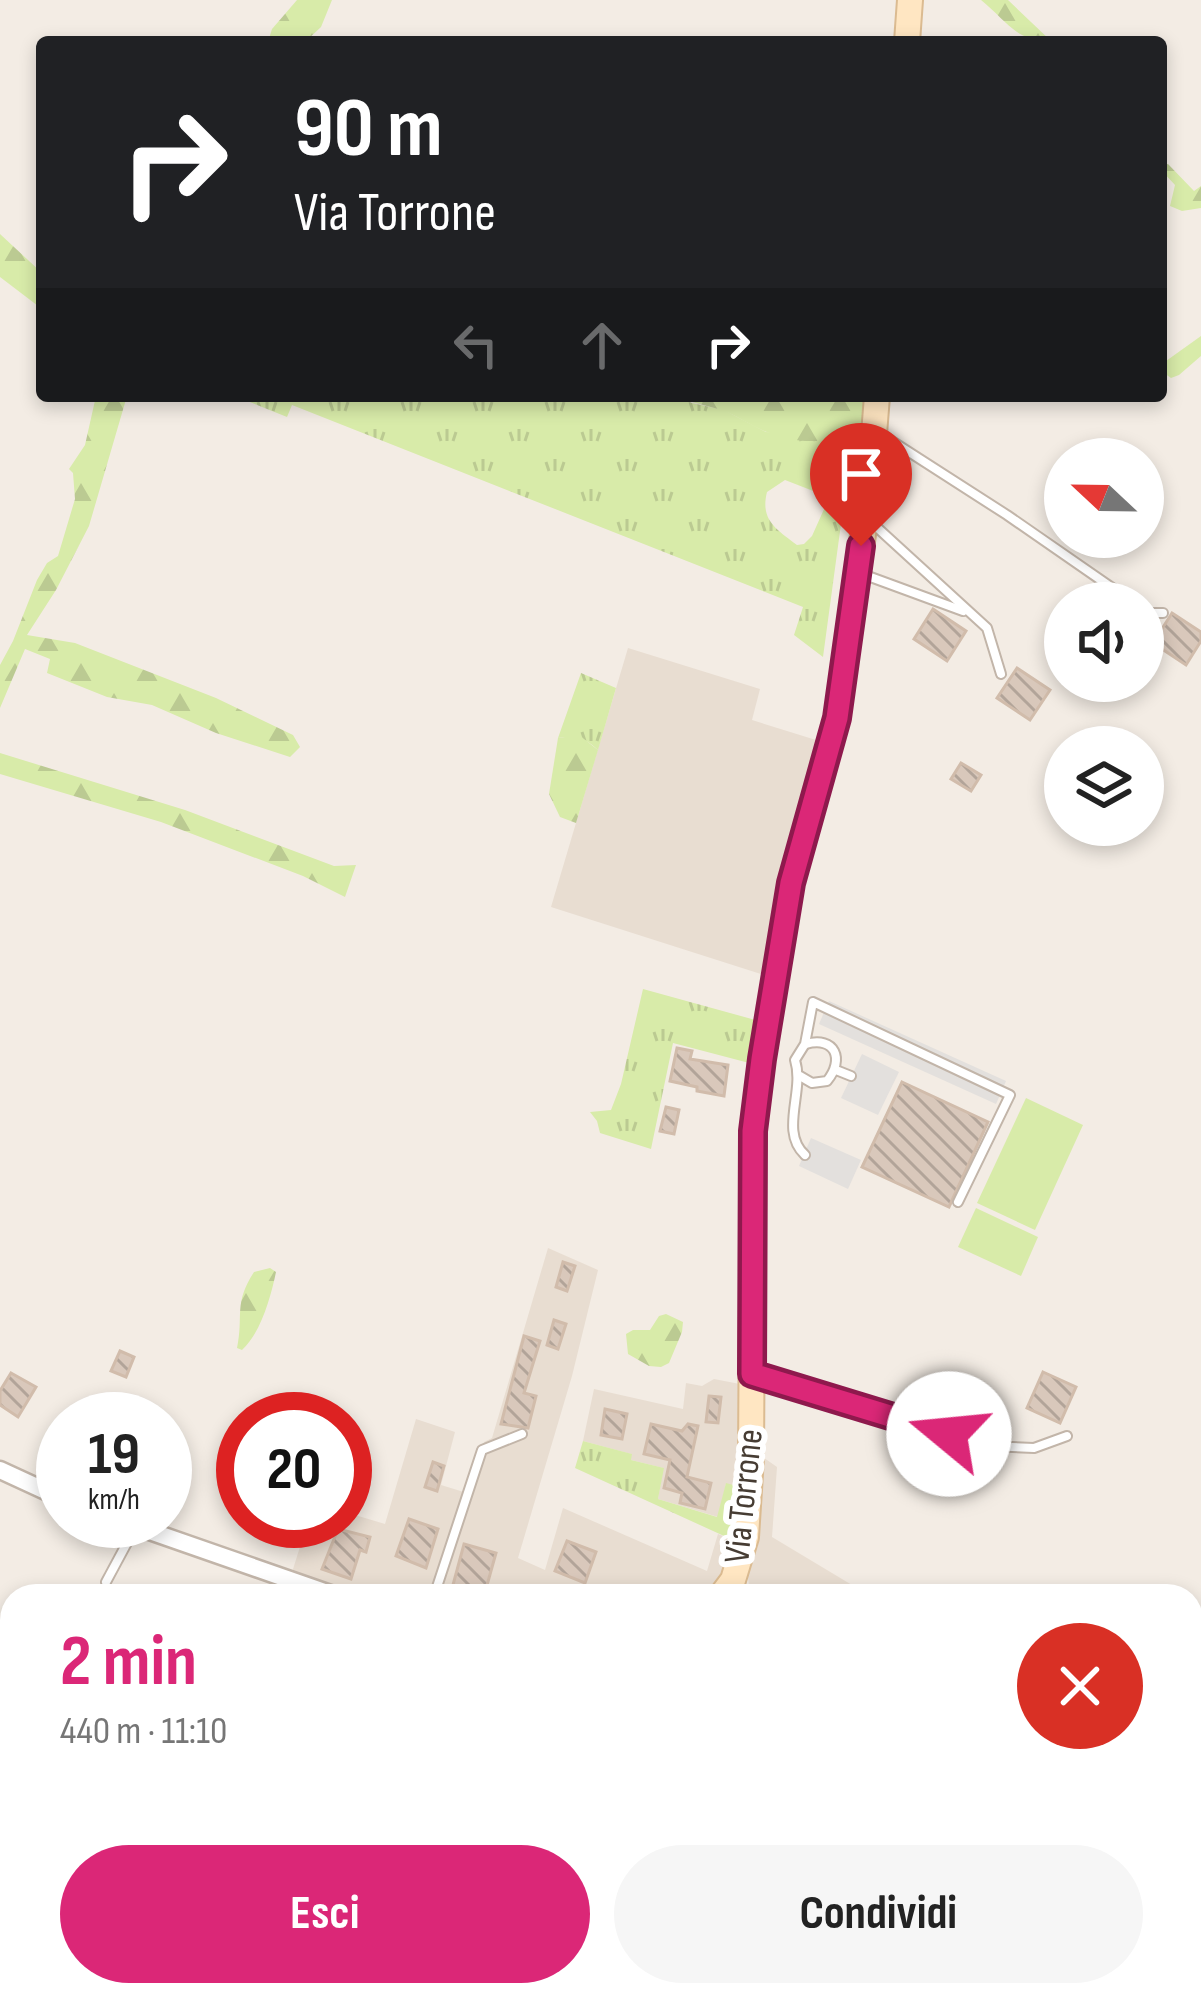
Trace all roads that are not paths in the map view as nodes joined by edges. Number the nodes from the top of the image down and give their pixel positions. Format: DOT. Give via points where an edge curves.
graph roads {
  1 [pos="910,0"];
  2 [pos="907,36"];
  3 [pos="876,402"];
  4 [pos="874,430"];
  5 [pos="865,518"];
  6 [pos="857,575"];
  7 [pos="1104,582"];
  8 [pos="970,613"];
  9 [pos="1001,674"];
  10 [pos="805,1044"];
  11 [pos="762,1059"];
  12 [pos="795,1060"];
  13 [pos="836,1070"];
  14 [pos="800,1076"];
  15 [pos="851,1076"];
  16 [pos="805,1155"];
  17 [pos="958,1202"];
  18 [pos="752,1374"];
  19 [pos="522,1434"];
  20 [pos="1066,1436"];
  21 [pos="0,1470"];
  22 [pos="36,1487"];
  23 [pos="192,1546"];
  24 [pos="119,1548"];
  25 [pos="106,1582"];
  26 [pos="301,1584"];
  27 [pos="438,1584"];
  28 [pos="732,1584"];
  1 -- 2 [label="main road"];
  3 -- 4 [label="main road, Via Torrone"];
  4 -- 5 [label="main road, Via Torrone"];
  4 -- 7 [label="lane"];
  5 -- 6 [label="main road, Via Torrone"];
  5 -- 8 [label="lane"];
  6 -- 8 [label="lane"];
  6 -- 11 [label="main road, Via Torrone" via="837,718 791,883"];
  8 -- 9 [label="lane" via="986,628"];
  10 -- 12 [label="lane"];
  10 -- 13 [label="lane" via="830,1046"];
  10 -- 17 [label="lane" via="812,1002 1010,1094"];
  11 -- 12 [label="lane"];
  11 -- 18 [label="main road, Via Torrone" via="753,1131"];
  12 -- 14 [label="lane"];
  13 -- 14 [label="lane" via="827,1081"];
  13 -- 15 [label="lane"];
  14 -- 16 [label="lane" via="791,1136"];
  18 -- 20 [label="lane" via="988,1446 1034,1448"];
  18 -- 28 [label="main road, Via Torrone" via="746,1537"];
  19 -- 27 [label="lane" via="482,1450"];
  21 -- 22 [label="street"];
  23 -- 26 [label="street"];
  24 -- 25 [label="lane"];
}
